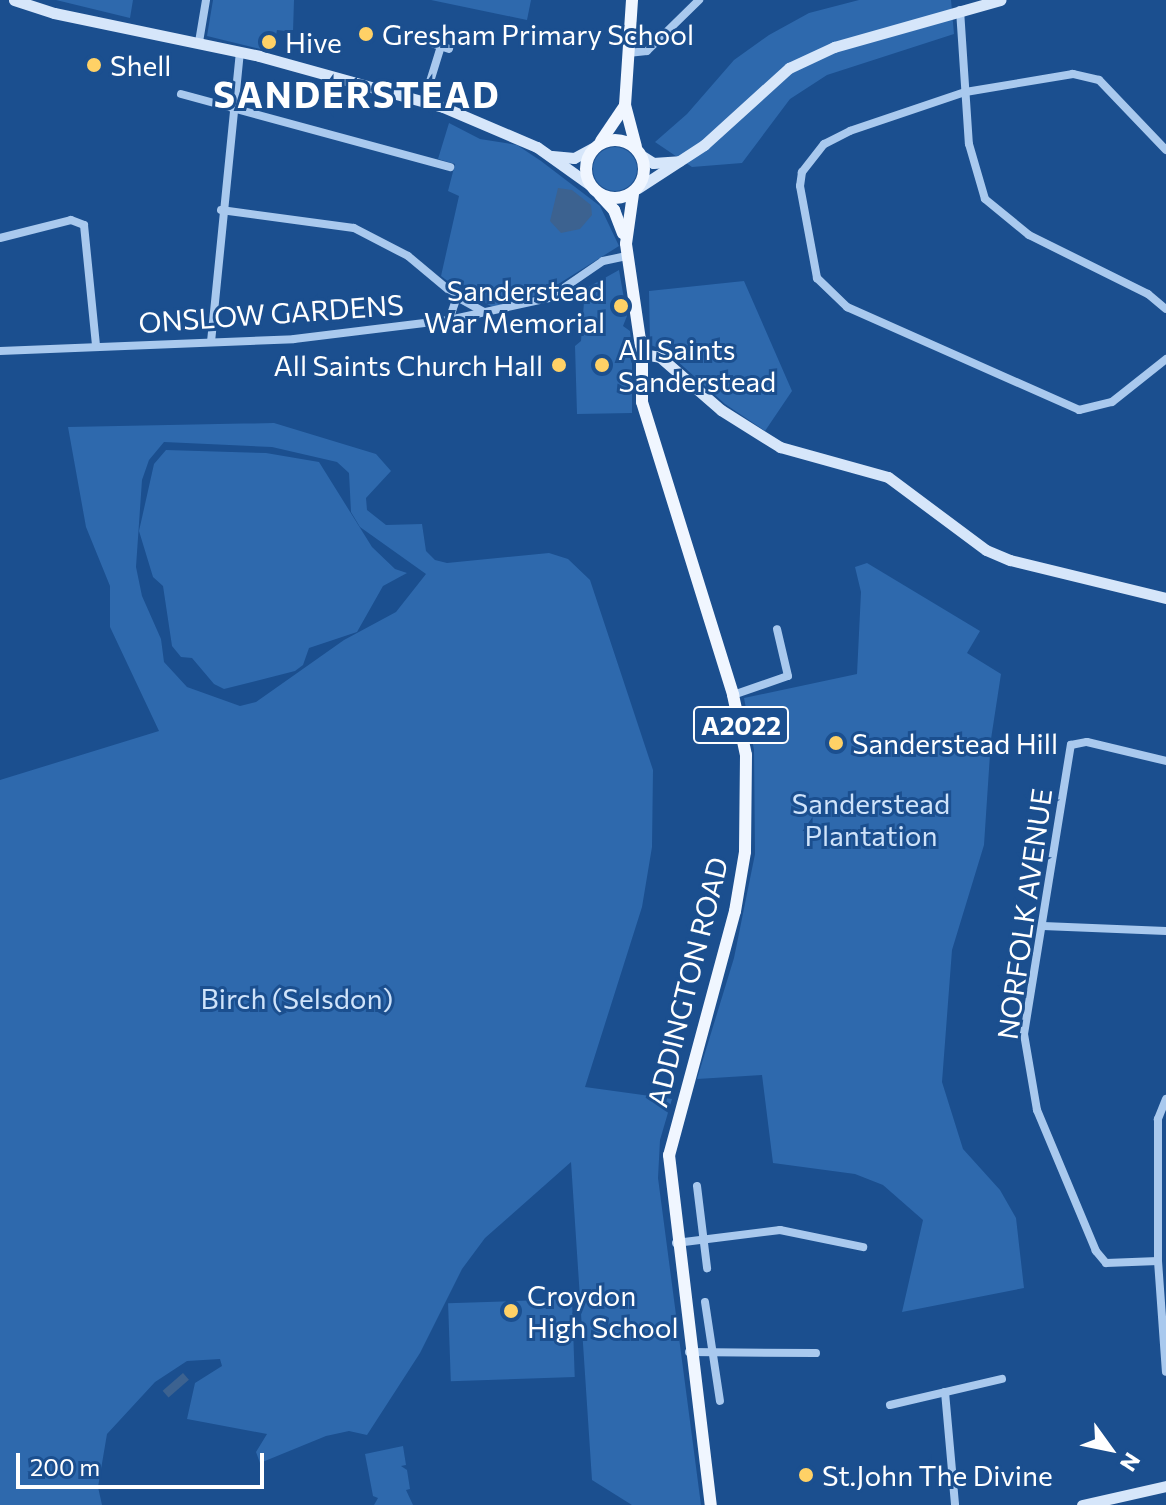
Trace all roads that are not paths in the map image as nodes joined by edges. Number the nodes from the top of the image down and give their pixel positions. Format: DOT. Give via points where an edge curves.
graph roads {
  1 [pos="14,0"];
  2 [pos="206,0"];
  3 [pos="632,0"];
  4 [pos="699,0"];
  5 [pos="994,1"];
  6 [pos="960,10"];
  7 [pos="199,42"];
  8 [pos="431,43"];
  9 [pos="240,52"];
  10 [pos="628,53"];
  11 [pos="965,92"];
  12 [pos="181,94"];
  13 [pos="424,101"];
  14 [pos="232,105"];
  15 [pos="625,105"];
  16 [pos="596,146"];
  17 [pos="1166,150"];
  18 [pos="640,154"];
  19 [pos="548,155"];
  20 [pos="683,160"];
  21 [pos="450,167"];
  22 [pos="593,188"];
  23 [pos="635,191"];
  24 [pos="221,210"];
  25 [pos="0,238"];
  26 [pos="626,250"];
  27 [pos="457,297"];
  28 [pos="1166,309"];
  29 [pos="488,314"];
  30 [pos="449,320"];
  31 [pos="211,342"];
  32 [pos="96,346"];
  33 [pos="0,351"];
  34 [pos="642,354"];
  35 [pos="1166,359"];
  36 [pos="1166,598"];
  37 [pos="777,629"];
  38 [pos="733,695"];
  39 [pos="1166,761"];
  40 [pos="1043,926"];
  41 [pos="1166,931"];
  42 [pos="1166,1099"];
  43 [pos="697,1186"];
  44 [pos="702,1238"];
  45 [pos="676,1243"];
  46 [pos="863,1247"];
  47 [pos="1158,1261"];
  48 [pos="707,1268"];
  49 [pos="705,1302"];
  50 [pos="711,1351"];
  51 [pos="689,1352"];
  52 [pos="816,1353"];
  53 [pos="1166,1372"];
  54 [pos="1002,1379"];
  55 [pos="945,1392"];
  56 [pos="720,1401"];
  57 [pos="890,1405"];
  58 [pos="1166,1486"];
  59 [pos="1127,1499"];
  60 [pos="711,1505"];
  61 [pos="955,1505"];
  62 [pos="1082,1505"];
  1 -- 7 [label="main road"];
  2 -- 7 [label="street"];
  3 -- 10 [label="main road"];
  4 -- 10 [label="street" via="647,51"];
  5 -- 6 [label="main road"];
  6 -- 11 [label="street"];
  6 -- 20 [label="main road" via="834,47 789,68"];
  7 -- 9 [label="main road"];
  8 -- 13 [label="street" via="445,47"];
  9 -- 13 [label="main road"];
  9 -- 14 [label="street"];
  10 -- 15 [label="main road"];
  11 -- 17 [label="street" via="1088,75 1109,88"];
  11 -- 28 [label="street" via="974,174 1000,216 1148,294"];
  11 -- 35 [label="street" via="850,131 824,144 810,160 800,186 817,278 826,291 847,307 1064,407 1095,409 1112,402"];
  12 -- 14 [label="street"];
  13 -- 19 [label="main road" via="486,122"];
  14 -- 21 [label="street"];
  14 -- 24 [label="street"];
  15 -- 16 [label="main road"];
  15 -- 18 [label="main road"];
  16 -- 18 [label="main road" via="618,141"];
  16 -- 19 [label="main road" via="569,159"];
  16 -- 22 [label="main road" via="584,168"];
  18 -- 20 [label="main road" via="653,163"];
  18 -- 23 [label="main road" via="644,171"];
  19 -- 22 [label="main road"];
  20 -- 23 [label="main road"];
  22 -- 23 [label="main road" via="615,197"];
  22 -- 26 [label="main road, A2022" via="617,214"];
  23 -- 26 [label="main road, A2022"];
  24 -- 27 [label="street" via="354,228 408,256"];
  24 -- 31 [label="street"];
  25 -- 32 [label="street" via="71,220 84,225"];
  26 -- 29 [label="street, ONSLOW GARDENS" via="549,298"];
  26 -- 34 [label="main road, ADDINGTON ROAD / A2022"];
  27 -- 29 [label="street"];
  27 -- 30 [label="street"];
  29 -- 30 [label="street, ONSLOW GARDENS"];
  30 -- 31 [label="street, ONSLOW GARDENS" via="294,339"];
  31 -- 32 [label="street, ONSLOW GARDENS"];
  32 -- 33 [label="street, ONSLOW GARDENS"];
  34 -- 36 [label="main road" via="660,357 721,410 780,447 888,477 986,550"];
  34 -- 38 [label="main road, ADDINGTON ROAD / A2022" via="642,402 652,444"];
  37 -- 38 [label="street" via="788,676"];
  38 -- 45 [label="main road, ADDINGTON ROAD / A2022" via="746,755 745,852 724,957 671,1144"];
  39 -- 40 [label="street, NORFOLK AVENUE" via="1087,742 1071,745"];
  40 -- 41 [label="street"];
  40 -- 47 [label="street, NORFOLK AVENUE" via="1024,1034 1037,1110 1072,1202 1102,1260"];
  42 -- 47 [label="street" via="1158,1119"];
  43 -- 44 [label="street"];
  44 -- 45 [label="street"];
  44 -- 46 [label="street" via="780,1230"];
  44 -- 48 [label="street"];
  45 -- 51 [label="main road, ADDINGTON ROAD / A2022"];
  47 -- 53 [label="street"];
  49 -- 50 [label="street"];
  50 -- 51 [label="street"];
  50 -- 52 [label="street"];
  50 -- 56 [label="street"];
  51 -- 60 [label="main road, ADDINGTON ROAD / A2022"];
  54 -- 55 [label="street"];
  55 -- 57 [label="street"];
  55 -- 61 [label="street"];
  58 -- 59 [label="main road"];
  59 -- 62 [label="main road"];
}
